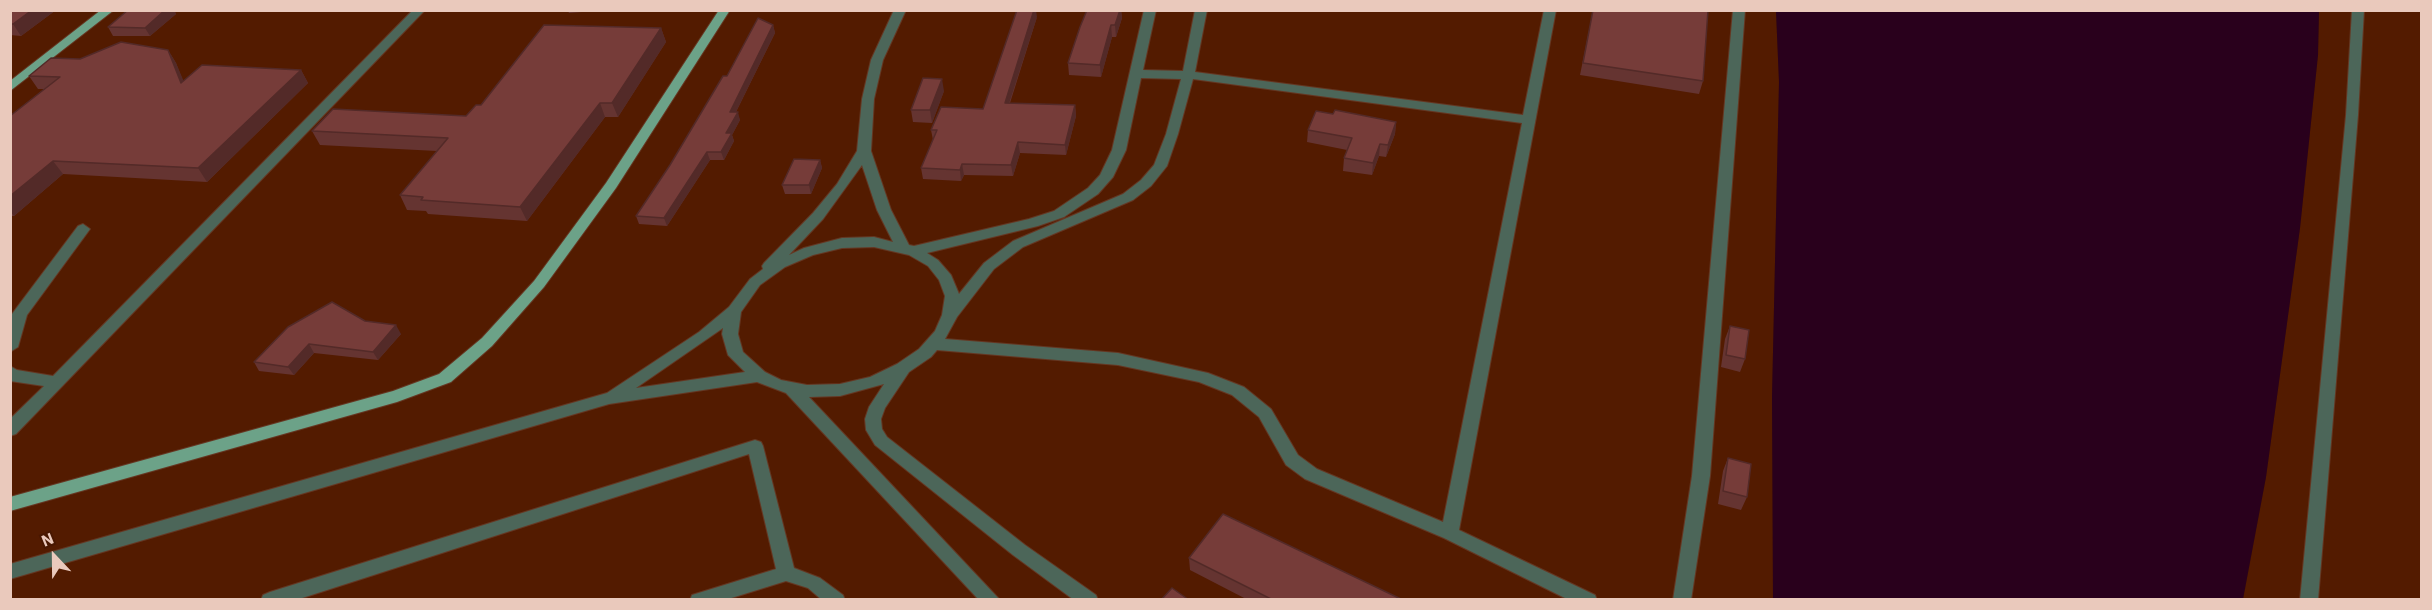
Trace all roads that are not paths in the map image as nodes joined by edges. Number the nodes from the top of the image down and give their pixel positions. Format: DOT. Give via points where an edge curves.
graph roads {
  1 [pos="108,10"];
  2 [pos="420,10"];
  3 [pos="724,10"];
  4 [pos="900,10"];
  5 [pos="1150,10"];
  6 [pos="1201,10"];
  7 [pos="1739,10"];
  8 [pos="2358,10"];
  9 [pos="1546,11"];
  10 [pos="1136,74"];
  11 [pos="1188,75"];
  12 [pos="10,87"];
  13 [pos="1529,120"];
  14 [pos="864,151"];
  15 [pos="83,229"];
  16 [pos="909,250"];
  17 [pos="755,282"];
  18 [pos="734,311"];
  19 [pos="950,315"];
  20 [pos="933,344"];
  21 [pos="10,347"];
  22 [pos="903,368"];
  23 [pos="11,374"];
  24 [pos="759,376"];
  25 [pos="57,382"];
  26 [pos="792,389"];
  27 [pos="609,398"];
  28 [pos="10,430"];
  29 [pos="10,504"];
  30 [pos="1450,533"];
  31 [pos="10,572"];
  32 [pos="786,573"];
  33 [pos="270,600"];
  34 [pos="699,600"];
  35 [pos="836,600"];
  36 [pos="991,600"];
  37 [pos="1089,600"];
  38 [pos="1588,600"];
  39 [pos="1682,600"];
  40 [pos="2309,600"];
  1 -- 12 [label="main road"];
  2 -- 25 [label="street"];
  3 -- 29 [label="main road" via="611,185 539,284 487,342 445,378 397,396"];
  4 -- 14 [label="street" via="877,60 868,99"];
  5 -- 10 [label="street"];
  6 -- 11 [label="street"];
  7 -- 39 [label="street" via="1701,476"];
  8 -- 40 [label="street"];
  9 -- 13 [label="street"];
  10 -- 11 [label="street"];
  10 -- 16 [label="street" via="1119,150 1107,177 1093,191 1059,214 1033,223"];
  11 -- 13 [label="street"];
  11 -- 19 [label="street" via="1160,166 1146,183 1128,197 1018,244 989,266"];
  13 -- 30 [label="street"];
  14 -- 16 [label="street" via="884,210"];
  14 -- 17 [label="street" via="818,216"];
  15 -- 21 [label="street" via="20,314"];
  16 -- 17 [label="street" via="874,242 826,246 780,264"];
  16 -- 19 [label="street" via="933,263 946,278 952,296"];
  17 -- 18 [label="street"];
  18 -- 24 [label="street" via="730,334 736,355"];
  18 -- 27 [label="street" via="704,336"];
  19 -- 20 [label="street"];
  20 -- 22 [label="street"];
  20 -- 30 [label="street" via="1118,359 1202,377 1238,392 1265,413 1292,460 1311,474"];
  22 -- 26 [label="street" via="874,382 840,390"];
  22 -- 37 [label="street" via="873,419 881,441"];
  23 -- 25 [label="street"];
  24 -- 26 [label="street"];
  24 -- 27 [label="street"];
  25 -- 28 [label="street"];
  26 -- 36 [label="street"];
  27 -- 31 [label="street"];
  30 -- 38 [label="street"];
  32 -- 33 [label="street" via="755,446"];
  32 -- 34 [label="street"];
  32 -- 35 [label="street" via="814,583"];
}
